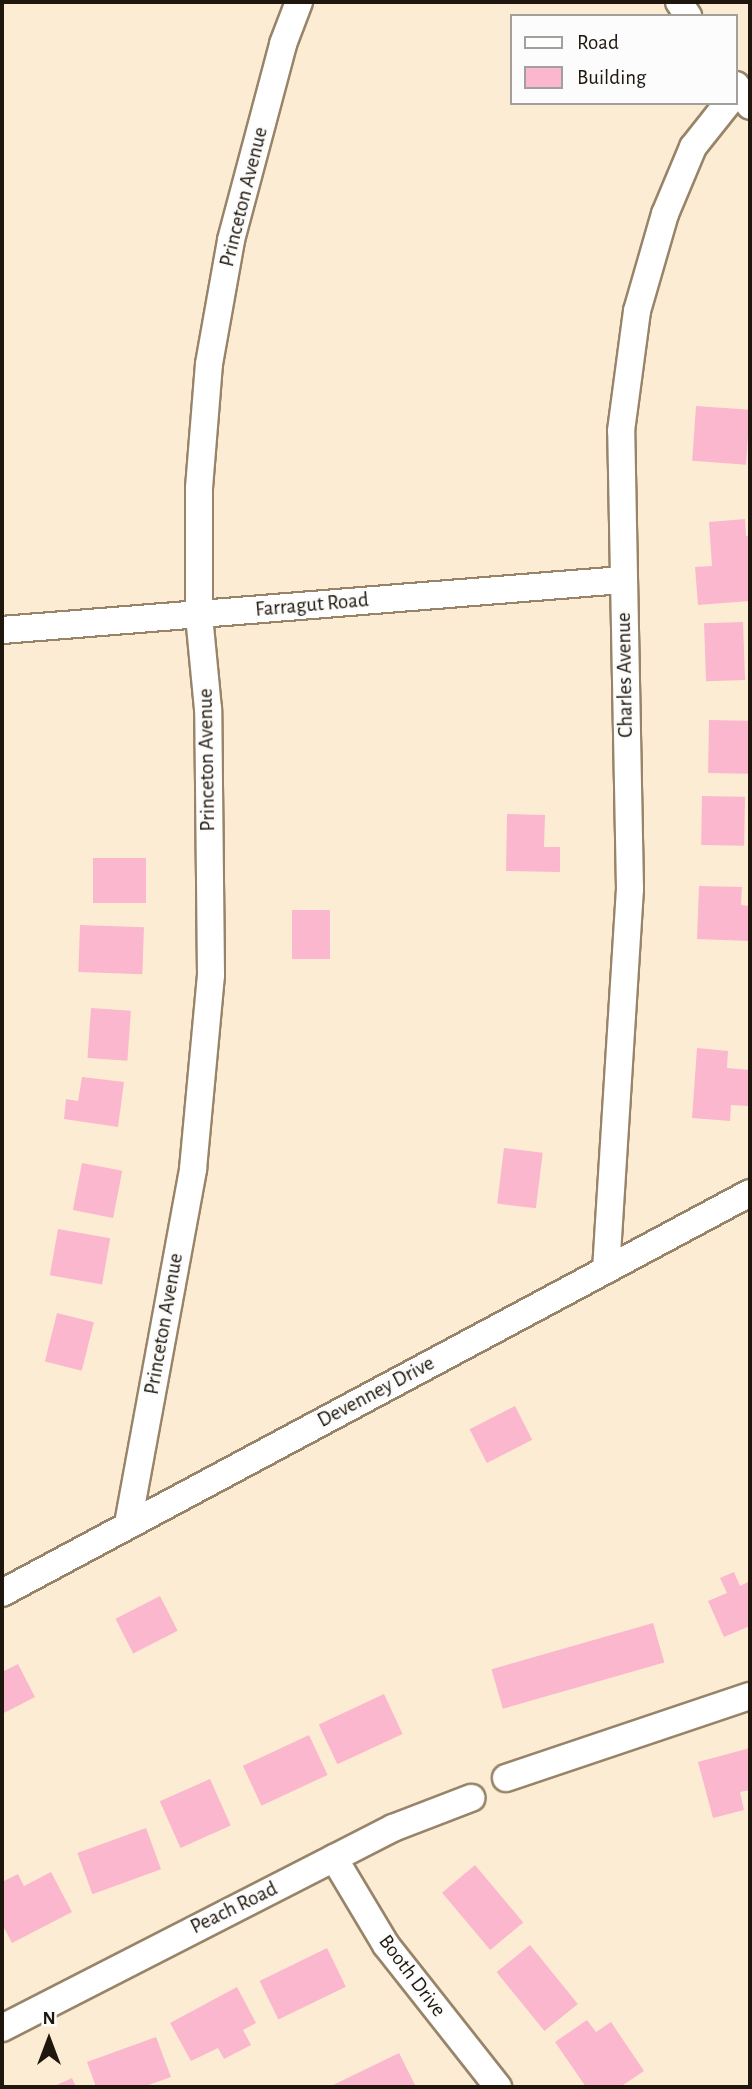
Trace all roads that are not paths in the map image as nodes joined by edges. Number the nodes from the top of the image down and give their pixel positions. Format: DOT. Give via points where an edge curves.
graph roads {
  1 [pos="299,2"];
  2 [pos="730,105"];
  3 [pos="622,580"];
  4 [pos="199,615"];
  5 [pos="2,630"];
  6 [pos="750,1193"];
  7 [pos="606,1270"];
  8 [pos="128,1524"];
  9 [pos="2,1593"];
  10 [pos="750,1696"];
  11 [pos="506,1778"];
  12 [pos="471,1798"];
  13 [pos="334,1858"];
  14 [pos="2,2028"];
  15 [pos="498,2087"];
  1 -- 4 [label="street, Princeton Avenue" via="283,44 231,240 209,364 199,488"];
  2 -- 3 [label="street, Charles Avenue" via="693,147 665,214 637,311 621,431"];
  3 -- 4 [label="street, Farragut Road"];
  3 -- 7 [label="street, Charles Avenue" via="630,889"];
  4 -- 5 [label="street, Farragut Road"];
  4 -- 8 [label="street, Princeton Avenue" via="208,709 211,975 193,1169"];
  6 -- 7 [label="street, Devenney Drive"];
  7 -- 8 [label="street, Devenney Drive"];
  8 -- 9 [label="street, Devenney Drive"];
  10 -- 11 [label="street"];
  12 -- 13 [label="street, Peach Road"];
  13 -- 14 [label="street, Peach Road"];
  13 -- 15 [label="street, Booth Drive" via="386,1945"];
}
